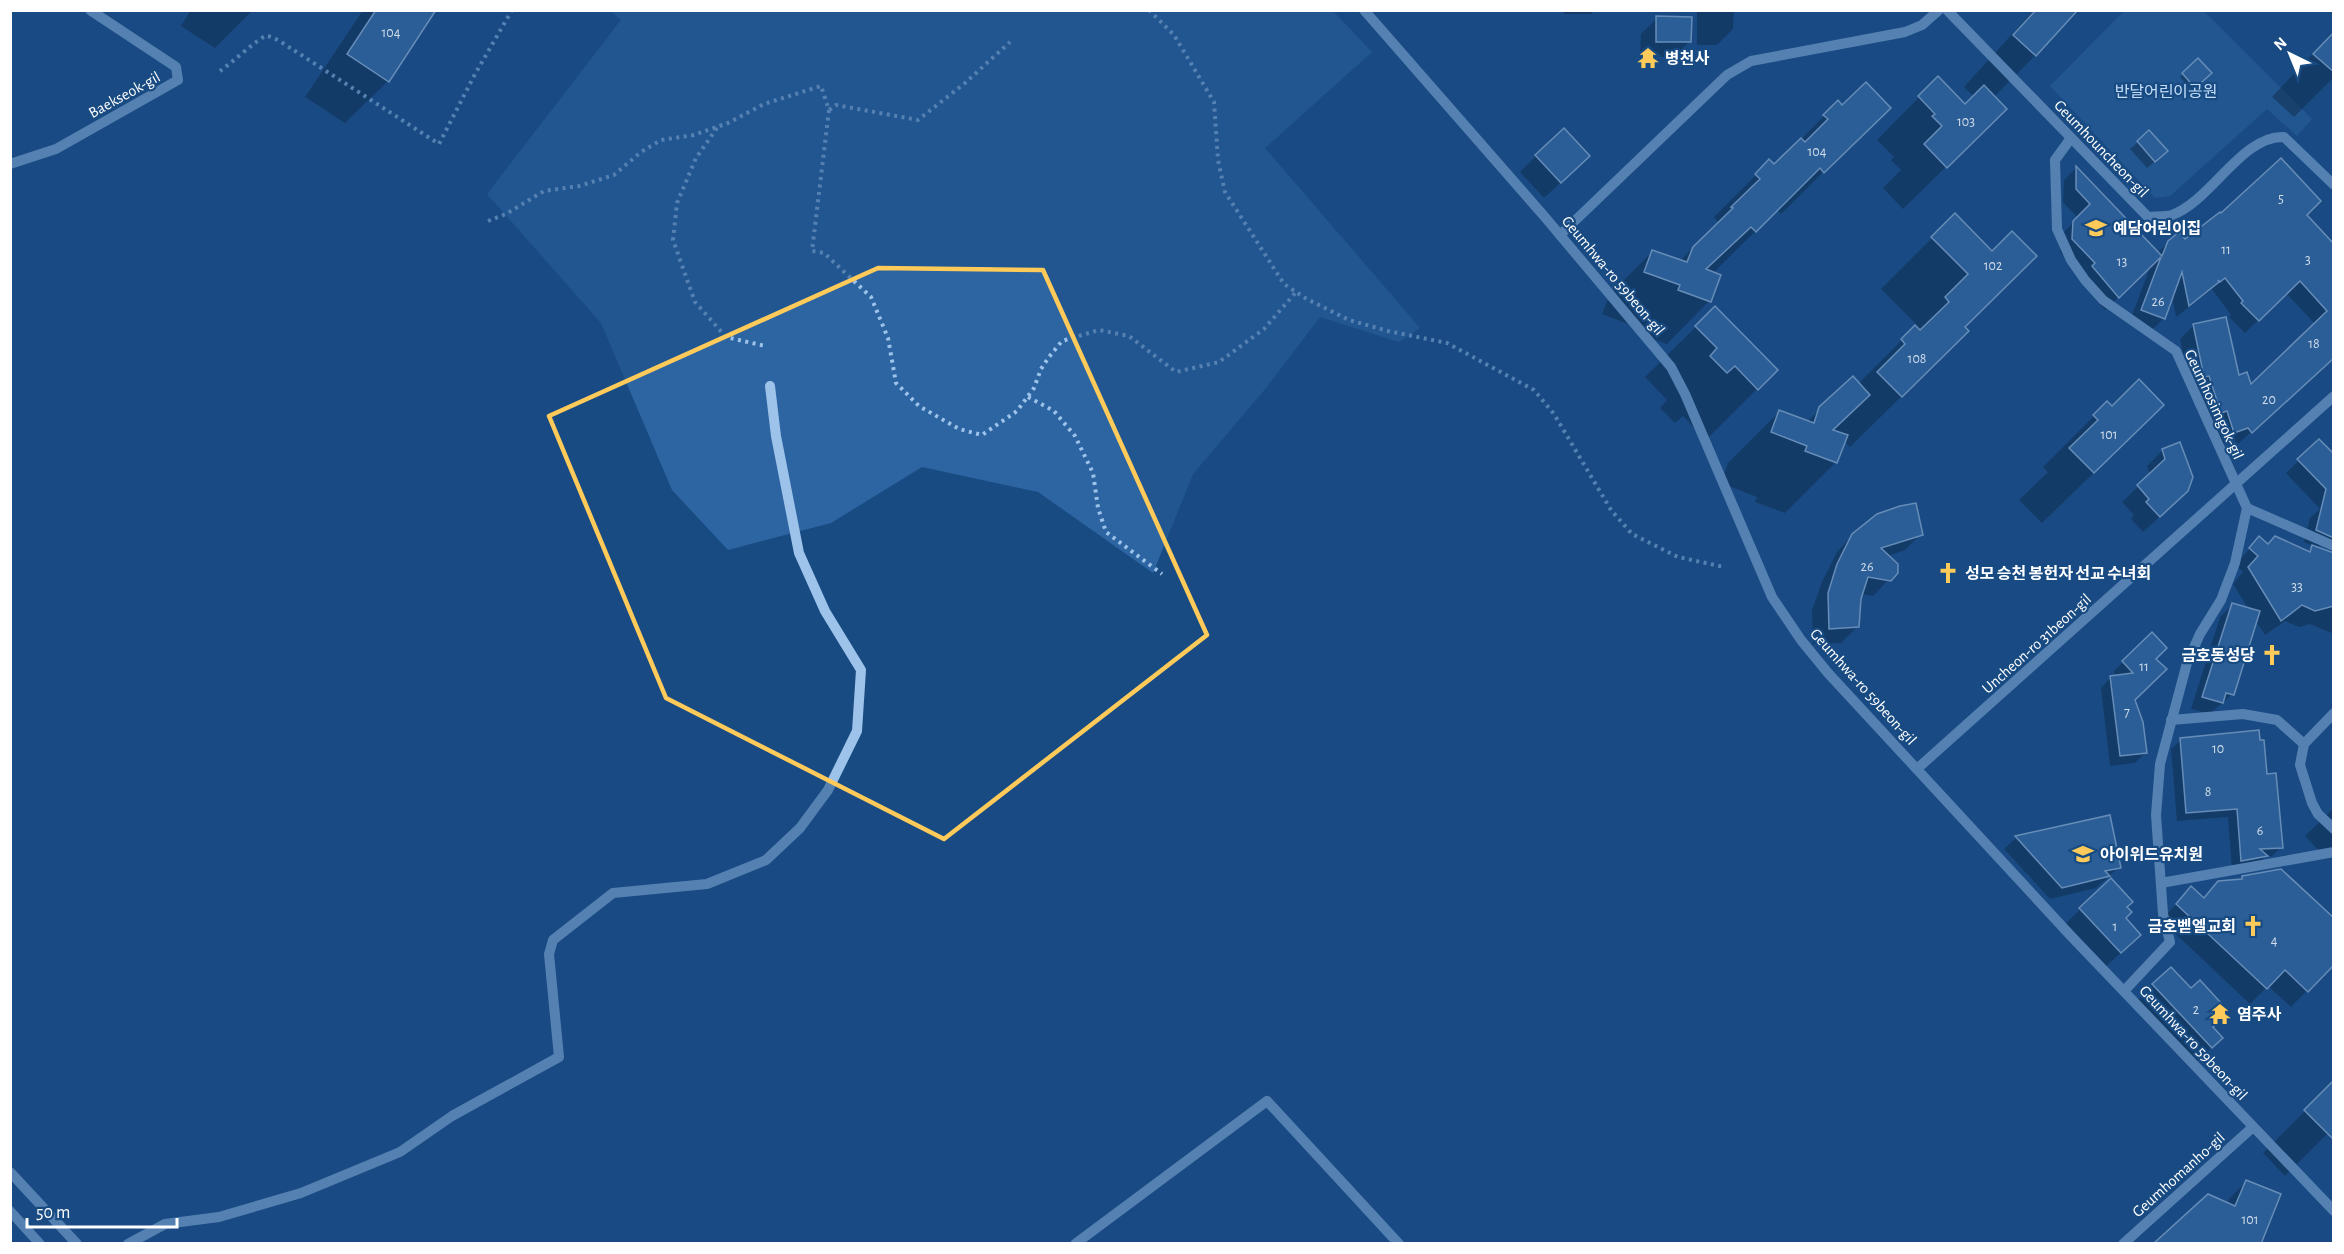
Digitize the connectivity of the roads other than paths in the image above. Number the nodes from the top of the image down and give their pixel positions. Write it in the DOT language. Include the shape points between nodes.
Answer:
graph roads {
  1 [pos="90,10"];
  2 [pos="1365,10"];
  3 [pos="1939,10"];
  4 [pos="1947,10"];
  5 [pos="2071,138"];
  6 [pos="10,164"];
  7 [pos="2334,184"];
  8 [pos="1560,235"];
  9 [pos="770,386"];
  10 [pos="2334,396"];
  11 [pos="2236,486"];
  12 [pos="2247,508"];
  13 [pos="2334,546"];
  14 [pos="2334,713"];
  15 [pos="2171,720"];
  16 [pos="2304,744"];
  17 [pos="1918,768"];
  18 [pos="2334,829"];
  19 [pos="2334,852"];
  20 [pos="2161,883"];
  21 [pos="2124,991"];
  22 [pos="2253,1127"];
  23 [pos="10,1172"];
  24 [pos="10,1211"];
  25 [pos="2334,1212"];
  26 [pos="40,1244"];
  27 [pos="76,1244"];
  28 [pos="128,1244"];
  29 [pos="1075,1244"];
  30 [pos="1400,1244"];
  31 [pos="2123,1244"];
  1 -- 6 [label="street, Baekseok-gil" via="176,66 178,80 56,149"];
  2 -- 8 [label="street, Geumhwa-ro 59beon-gil"];
  3 -- 8 [label="street" via="1922,25 1905,32 1751,60 1727,75"];
  4 -- 5 [label="street, Geumhouncheon-gil"];
  5 -- 7 [label="street, Geumhouncheon-gil" via="2148,217 2171,215 2196,199 2257,143 2272,136 2284,137"];
  5 -- 11 [label="street, Geumhosimgok-gil" via="2055,160 2057,229 2071,260 2103,300 2176,351"];
  8 -- 17 [label="street, Geumhwa-ro 59beon-gil" via="1671,367 1772,597 1828,673"];
  9 -- 28 [label="street" via="799,553 825,611 861,670 857,731 828,790 800,828 766,860 707,884 613,893 553,940 549,954 560,1058 452,1116 400,1152 301,1192 219,1217 165,1224"];
  10 -- 11 [label="street, Uncheon-ro 31beon-gil"];
  11 -- 12 [label="street, Geumhosimgok-gil"];
  11 -- 17 [label="street, Uncheon-ro 31beon-gil"];
  12 -- 13 [label="street"];
  12 -- 15 [label="street" via="2235,563 2221,600 2187,663"];
  14 -- 16 [label="street"];
  15 -- 16 [label="street" via="2243,714 2277,720"];
  15 -- 20 [label="street" via="2160,764 2156,815"];
  16 -- 18 [label="street" via="2300,765 2312,803"];
  17 -- 21 [label="street, Geumhwa-ro 59beon-gil"];
  19 -- 20 [label="street"];
  20 -- 21 [label="street" via="2169,942"];
  21 -- 22 [label="street, Geumhwa-ro 59beon-gil"];
  22 -- 25 [label="street, Geumhwa-ro 59beon-gil"];
  22 -- 31 [label="street, Geumhomanho-gil"];
  23 -- 27 [label="street"];
  24 -- 26 [label="street"];
  29 -- 30 [label="street" via="1267,1101"];
}
